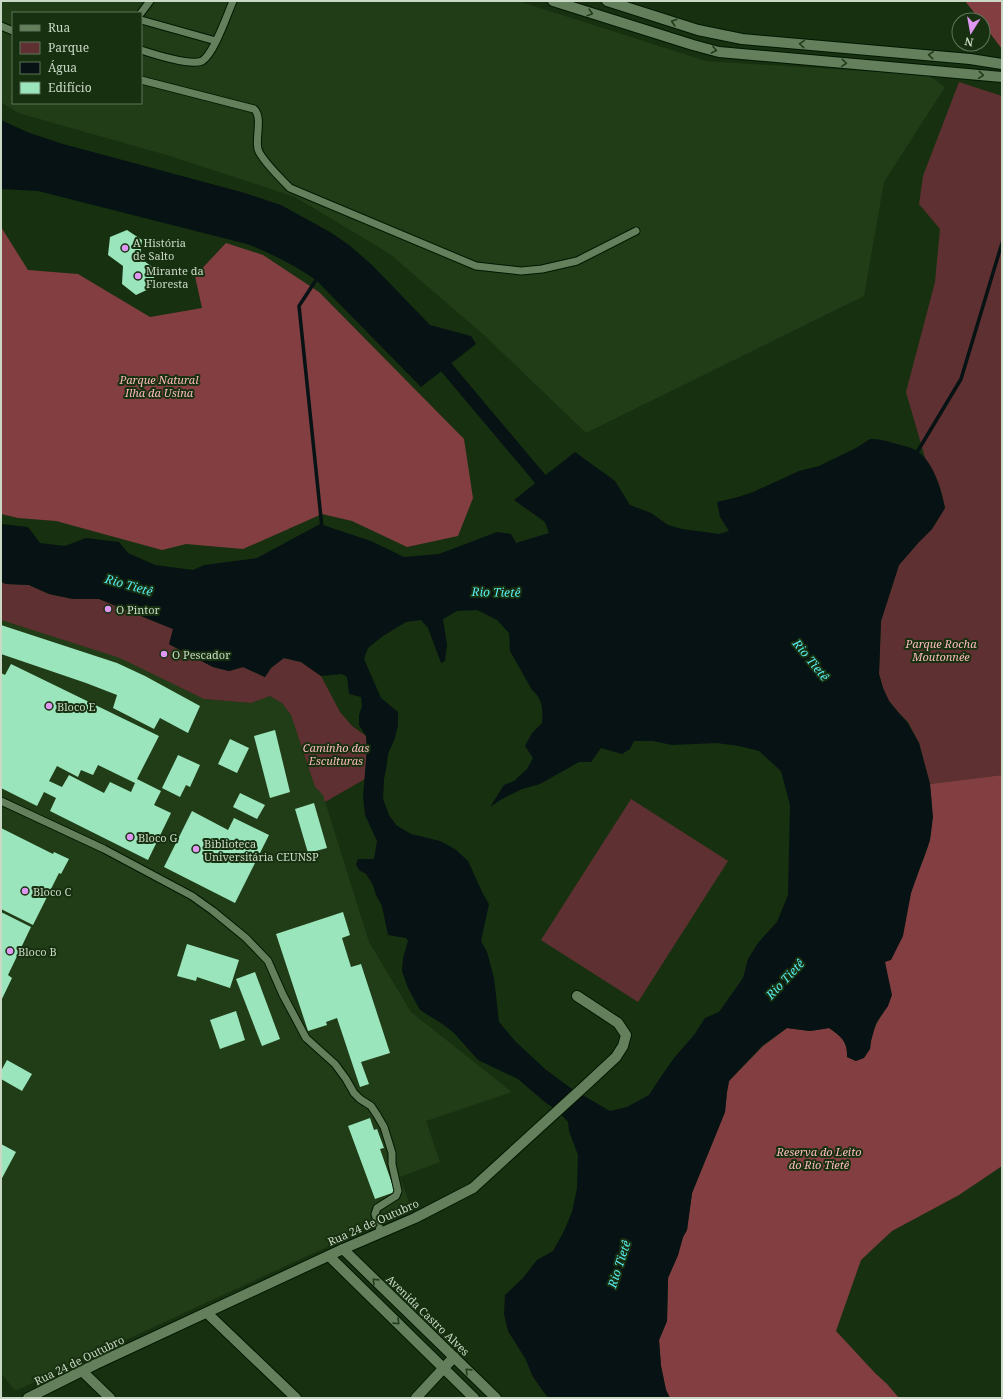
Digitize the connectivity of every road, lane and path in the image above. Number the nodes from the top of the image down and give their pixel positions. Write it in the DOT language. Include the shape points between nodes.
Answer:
graph roads {
  1 [pos="150,1"];
  2 [pos="233,1"];
  3 [pos="553,1"];
  4 [pos="607,1"];
  5 [pos="142,12"];
  6 [pos="142,20"];
  7 [pos="1,26"];
  8 [pos="12,31"];
  9 [pos="216,41"];
  10 [pos="142,50"];
  11 [pos="1002,64"];
  12 [pos="1002,77"];
  13 [pos="142,80"];
  14 [pos="636,231"];
  15 [pos="1,801"];
  16 [pos="577,996"];
  17 [pos="380,1233"];
  18 [pos="343,1249"];
  19 [pos="329,1256"];
  20 [pos="207,1313"];
  21 [pos="454,1357"];
  22 [pos="444,1368"];
  23 [pos="82,1371"];
  24 [pos="28,1398"];
  25 [pos="110,1398"];
  26 [pos="296,1398"];
  27 [pos="416,1398"];
  28 [pos="474,1398"];
  29 [pos="496,1398"];
  1 -- 5 [label="lane"];
  2 -- 9 [label="lane"];
  3 -- 12 [label="street, one-way" via="719,52"];
  11 -- 4 [label="street, one-way" via="742,38 698,30"];
  6 -- 9 [label="lane"];
  7 -- 8 [label="lane"];
  9 -- 10 [label="lane" via="210,53 201,61 188,62"];
  13 -- 14 [label="lane" via="254,109 258,115 258,150 273,171 290,188 476,266 521,271 542,269 577,261"];
  15 -- 17 [label="lane" via="104,849 192,896 246,938 268,961 306,1038 335,1064 354,1093 371,1106 384,1127 392,1153 398,1191 396,1196 377,1208 375,1214"];
  16 -- 17 [label="street, Rua 24 de Outubro" via="618,1023 626,1035 616,1057 473,1188"];
  17 -- 18 [label="street, Rua 24 de Outubro"];
  18 -- 19 [label="street, Rua 24 de Outubro"];
  21 -- 18 [label="street, Avenida Castro Alves, one-way"];
  19 -- 20 [label="street, Rua 24 de Outubro"];
  19 -- 22 [label="street, one-way"];
  20 -- 23 [label="street, Rua 24 de Outubro"];
  20 -- 26 [label="street"];
  21 -- 22 [label="street"];
  29 -- 21 [label="street, Avenida Castro Alves, one-way"];
  22 -- 27 [label="street"];
  22 -- 28 [label="street"];
  23 -- 24 [label="street, Rua 24 de Outubro"];
  23 -- 25 [label="street"];
}
